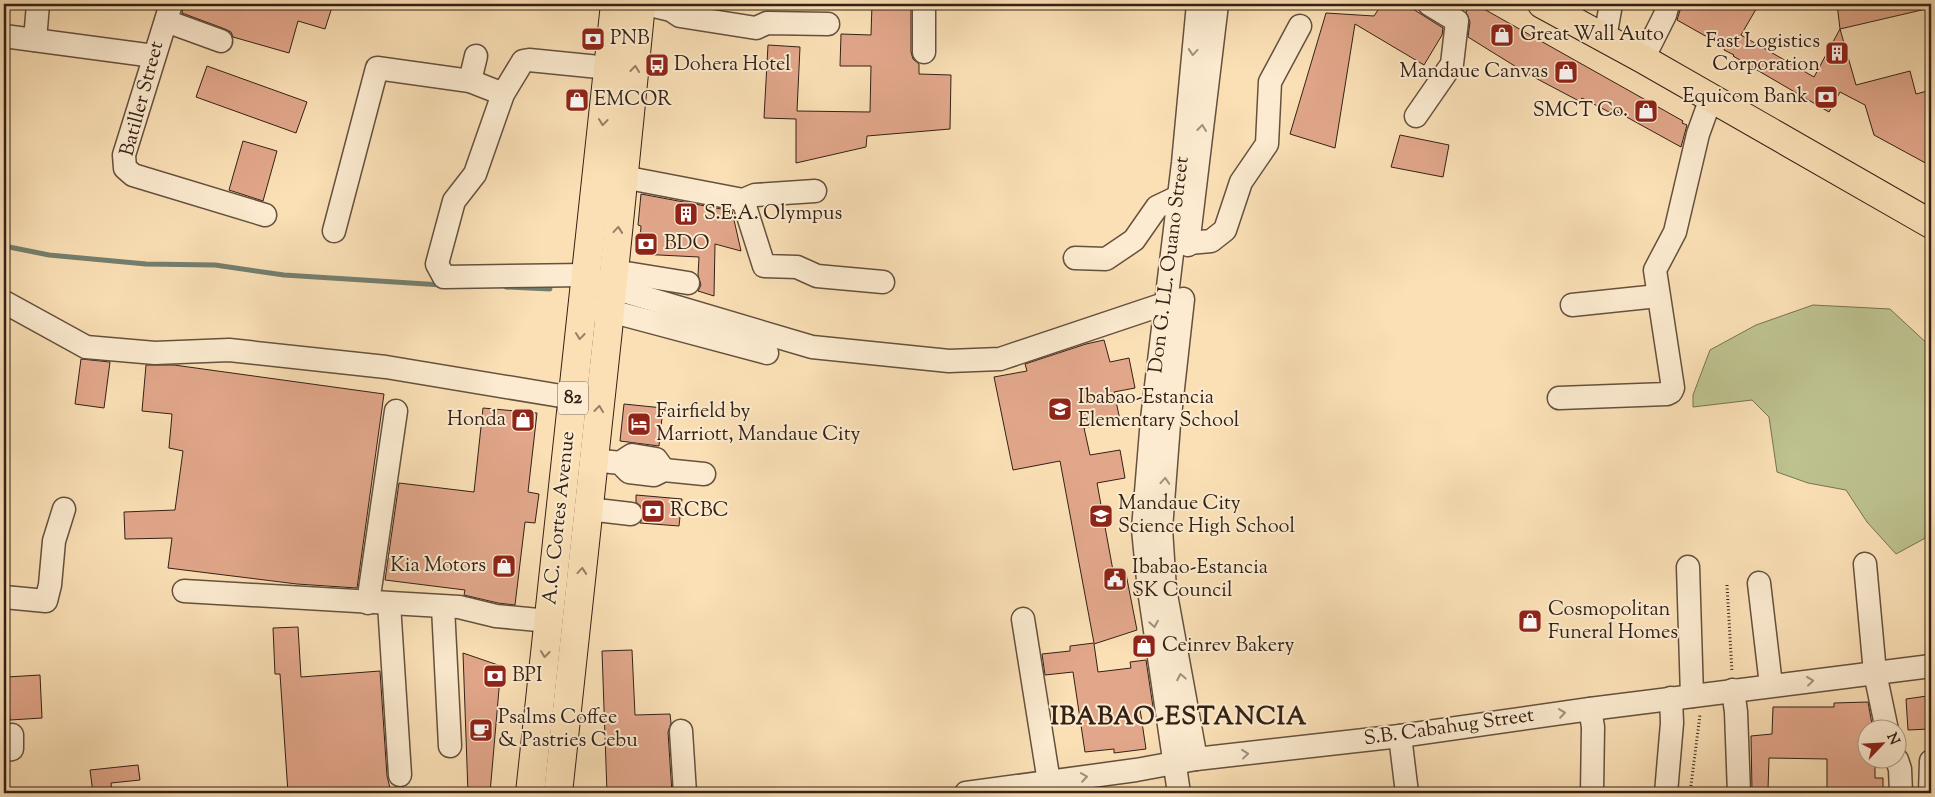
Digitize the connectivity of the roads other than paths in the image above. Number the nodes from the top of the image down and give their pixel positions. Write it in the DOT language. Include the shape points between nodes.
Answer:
graph roads {
  1 [pos="38,4"];
  2 [pos="924,4"];
  3 [pos="1198,4"];
  4 [pos="1217,4"];
  5 [pos="1429,4"];
  6 [pos="1611,4"];
  7 [pos="1668,4"];
  8 [pos="629,5"];
  9 [pos="677,6"];
  10 [pos="1555,7"];
  11 [pos="168,12"];
  12 [pos="1461,12"];
  13 [pos="828,24"];
  14 [pos="1300,26"];
  15 [pos="4,36"];
  16 [pos="1605,38"];
  17 [pos="35,40"];
  18 [pos="221,41"];
  19 [pos="924,52"];
  20 [pos="154,56"];
  21 [pos="476,56"];
  22 [pos="1643,59"];
  23 [pos="609,68"];
  24 [pos="470,81"];
  25 [pos="504,94"];
  26 [pos="1711,98"];
  27 [pos="1416,116"];
  28 [pos="1190,163"];
  29 [pos="623,177"];
  30 [pos="815,191"];
  31 [pos="1178,197"];
  32 [pos="743,200"];
  33 [pos="265,215"];
  34 [pos="1931,224"];
  35 [pos="334,231"];
  36 [pos="1189,243"];
  37 [pos="1075,258"];
  38 [pos="883,282"];
  39 [pos="688,283"];
  40 [pos="585,289"];
  41 [pos="612,290"];
  42 [pos="1658,296"];
  43 [pos="4,302"];
  44 [pos="1167,303"];
  45 [pos="1572,305"];
  46 [pos="767,354"];
  47 [pos="1166,380"];
  48 [pos="573,398"];
  49 [pos="1559,398"];
  50 [pos="396,412"];
  51 [pos="607,462"];
  52 [pos="704,474"];
  53 [pos="64,509"];
  54 [pos="588,509"];
  55 [pos="630,514"];
  56 [pos="1865,564"];
  57 [pos="1688,568"];
  58 [pos="1759,583"];
  59 [pos="184,591"];
  60 [pos="4,597"];
  61 [pos="378,603"];
  62 [pos="579,603"];
  63 [pos="444,607"];
  64 [pos="550,610"];
  65 [pos="1023,619"];
  66 [pos="1931,666"];
  67 [pos="1875,673"];
  68 [pos="1771,685"];
  69 [pos="1733,690"];
  70 [pos="1688,702"];
  71 [pos="1590,709"];
  72 [pos="1885,720"];
  73 [pos="681,731"];
  74 [pos="1400,736"];
  75 [pos="450,746"];
  76 [pos="1185,761"];
  77 [pos="1931,761"];
  78 [pos="1900,770"];
  79 [pos="400,775"];
  80 [pos="1049,782"];
  81 [pos="530,793"];
  82 [pos="558,793"];
  83 [pos="685,793"];
  84 [pos="966,793"];
  85 [pos="1179,793"];
  86 [pos="1407,793"];
  87 [pos="1592,793"];
  88 [pos="1666,793"];
  89 [pos="1739,793"];
  90 [pos="1901,793"];
  91 [pos="1930,793"];
  1 -- 17 [label="street"];
  2 -- 19 [label="street"];
  3 -- 28 [label="street, Don G. LL. Ouano Street, one-way"];
  28 -- 4 [label="street, Don G. LL. Ouano Street, one-way"];
  5 -- 12 [label="street"];
  6 -- 16 [label="street"];
  7 -- 22 [label="street"];
  8 -- 9 [label="street"];
  8 -- 23 [label="main road, A.C. Cortes Avenue / 82"];
  29 -- 8 [label="main road, A.C. Cortes Avenue / 82, one-way"];
  9 -- 13 [label="street" via="704,13 758,13 766,23"];
  10 -- 16 [label="main road"];
  11 -- 18 [label="street"];
  11 -- 20 [label="street, Batiller Street"];
  12 -- 27 [label="street" via="1452,64"];
  14 -- 36 [label="street" via="1270,82 1266,144 1241,182 1225,230 1211,241"];
  15 -- 17 [label="street"];
  16 -- 22 [label="main road"];
  17 -- 20 [label="street"];
  20 -- 33 [label="street, Batiller Street" via="124,155 125,168 133,175"];
  21 -- 24 [label="street"];
  22 -- 26 [label="main road"];
  23 -- 25 [label="street" via="523,61"];
  23 -- 40 [label="main road, A.C. Cortes Avenue / 82, one-way"];
  24 -- 25 [label="street"];
  24 -- 35 [label="street" via="377,68"];
  25 -- 40 [label="street" via="475,174 454,201 437,264 440,272 444,277"];
  26 -- 34 [label="main road"];
  26 -- 42 [label="street" via="1698,134 1675,232 1655,270"];
  28 -- 31 [label="street, Don G. LL. Ouano Street"];
  28 -- 36 [label="street, Don G. LL. Ouano Street"];
  29 -- 32 [label="street"];
  41 -- 29 [label="main road, A.C. Cortes Avenue / 82, one-way"];
  30 -- 32 [label="street" via="755,195"];
  31 -- 37 [label="street" via="1157,207 1134,240 1106,259"];
  31 -- 44 [label="street, Don G. LL. Ouano Street"];
  32 -- 38 [label="street" via="764,266 798,267 817,276"];
  36 -- 47 [label="street, Don G. LL. Ouano Street"];
  39 -- 41 [label="street"];
  40 -- 41 [label="street"];
  40 -- 48 [label="main road, A.C. Cortes Avenue / 82, one-way"];
  41 -- 44 [label="street" via="812,347 949,361 1000,359"];
  41 -- 46 [label="street"];
  51 -- 41 [label="main road, A.C. Cortes Avenue / 82, one-way"];
  42 -- 45 [label="street"];
  42 -- 49 [label="street" via="1674,388 1671,392"];
  43 -- 48 [label="street" via="86,347 155,353 238,351 386,367"];
  44 -- 47 [label="street, Don G. LL. Ouano Street"];
  47 -- 76 [label="street, Don G. LL. Ouano Street" via="1157,590"];
  48 -- 64 [label="main road, A.C. Cortes Avenue / 82"];
  50 -- 61 [label="street"];
  51 -- 52 [label="street" via="629,472 654,475 664,470"];
  51 -- 54 [label="main road, A.C. Cortes Avenue / 82"];
  53 -- 60 [label="street" via="54,541 46,601"];
  54 -- 55 [label="street"];
  62 -- 54 [label="main road, A.C. Cortes Avenue / 82, one-way"];
  56 -- 67 [label="street"];
  57 -- 70 [label="street"];
  58 -- 68 [label="street"];
  59 -- 61 [label="street"];
  61 -- 63 [label="street"];
  61 -- 79 [label="street"];
  62 -- 64 [label="main road"];
  62 -- 82 [label="main road, A.C. Cortes Avenue / 82"];
  63 -- 64 [label="street" via="459,607 496,616"];
  63 -- 75 [label="street"];
  64 -- 81 [label="main road, A.C. Cortes Avenue / 82, one-way"];
  65 -- 80 [label="street"];
  66 -- 67 [label="street, S.B. Cabahug Street"];
  68 -- 67 [label="street, S.B. Cabahug Street, one-way"];
  67 -- 72 [label="street"];
  68 -- 69 [label="street, S.B. Cabahug Street"];
  69 -- 70 [label="street, S.B. Cabahug Street"];
  69 -- 89 [label="street"];
  70 -- 71 [label="street, S.B. Cabahug Street"];
  70 -- 88 [label="street" via="1672,723"];
  74 -- 71 [label="street, S.B. Cabahug Street, one-way"];
  71 -- 87 [label="street" via="1593,727"];
  73 -- 83 [label="street"];
  76 -- 74 [label="street, S.B. Cabahug Street, one-way"];
  74 -- 86 [label="street"];
  80 -- 76 [label="street, S.B. Cabahug Street, one-way"];
  76 -- 85 [label="street, Don G. LL. Ouano Street"];
  77 -- 91 [label="street"];
  78 -- 90 [label="street"];
  80 -- 84 [label="street, S.B. Cabahug Street"];
}
